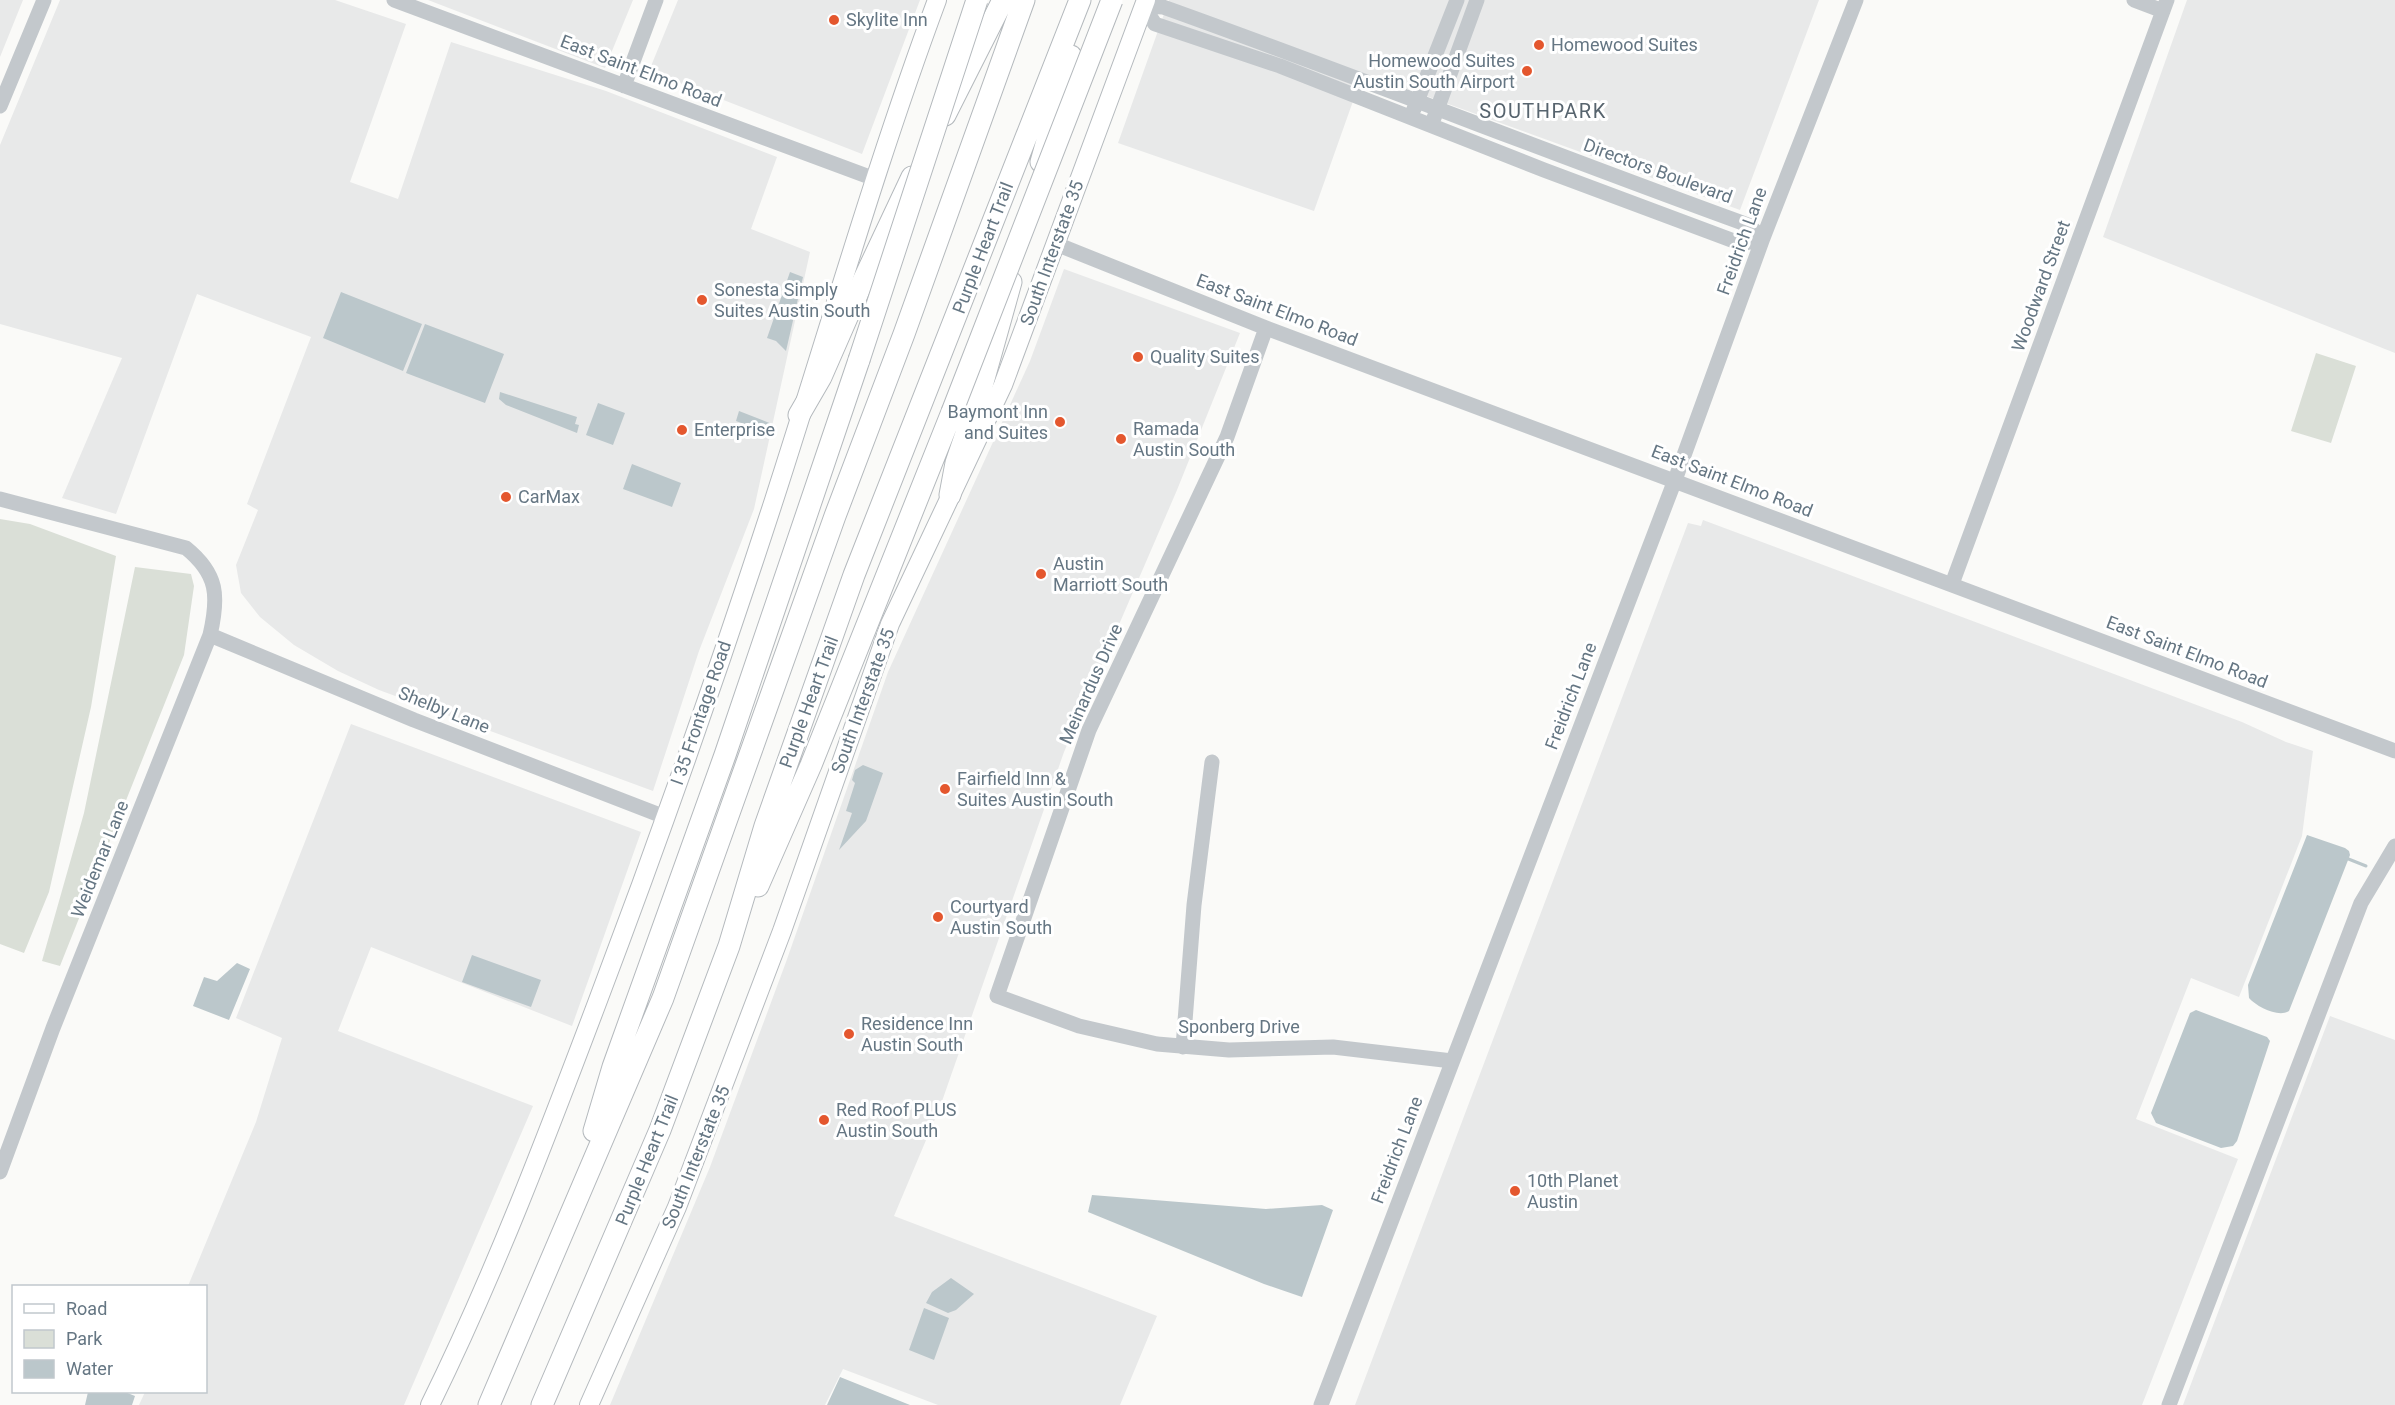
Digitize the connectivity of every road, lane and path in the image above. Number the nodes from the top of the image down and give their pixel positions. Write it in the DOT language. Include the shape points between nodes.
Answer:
graph roads {
  1 [pos="44,0"];
  2 [pos="394,0"];
  3 [pos="656,0"];
  4 [pos="938,0"];
  5 [pos="977,0"];
  6 [pos="1003,0"];
  7 [pos="1024,0"];
  8 [pos="1081,0"];
  9 [pos="1112,0"];
  10 [pos="1457,0"];
  11 [pos="1477,0"];
  12 [pos="1856,0"];
  13 [pos="2134,0"];
  14 [pos="1144,3"];
  15 [pos="2165,5"];
  16 [pos="1286,52"];
  17 [pos="1280,66"];
  18 [pos="624,86"];
  19 [pos="4,94"];
  20 [pos="1417,102"];
  21 [pos="0,106"];
  22 [pos="1437,109"];
  23 [pos="1411,118"];
  24 [pos="1431,126"];
  25 [pos="875,179"];
  26 [pos="1763,238"];
  27 [pos="1056,244"];
  28 [pos="1266,328"];
  29 [pos="799,415"];
  30 [pos="1675,480"];
  31 [pos="950,495"];
  32 [pos="0,499"];
  33 [pos="1952,585"];
  34 [pos="210,635"];
  35 [pos="2395,751"];
  36 [pos="1212,762"];
  37 [pos="665,818"];
  38 [pos="2395,846"];
  39 [pos="729,946"];
  40 [pos="996,996"];
  41 [pos="1183,1047"];
  42 [pos="1452,1061"];
  43 [pos="0,1172"];
  44 [pos="565,1229"];
  45 [pos="430,1405"];
  46 [pos="489,1405"];
  47 [pos="542,1405"];
  48 [pos="589,1405"];
  49 [pos="1321,1405"];
  50 [pos="2169,1405"];
  1 -- 19 [label="street"];
  2 -- 18 [label="street, East Saint Elmo Road"];
  3 -- 18 [label="street"];
  4 -- 25 [label="main road"];
  5 -- 44 [label="highway, bridge" via="725,755 613,1067"];
  6 -- 29 [label="highway" via="914,173 821,377"];
  7 -- 44 [label="highway, Purple Heart Trail" via="663,998"];
  8 -- 31 [label="highway" via="1074,44 1013,279"];
  8 -- 39 [label="highway, Purple Heart Trail" via="854,575 765,826"];
  9 -- 39 [label="highway, bridge" via="812,765"];
  10 -- 20 [label="street"];
  11 -- 22 [label="street"];
  12 -- 26 [label="street, Freidrich Lane"];
  13 -- 15 [label="street"];
  14 -- 16 [label="street, Directors Boulevard"];
  14 -- 17 [label="street" via="1155,24"];
  14 -- 27 [label="main road, South Interstate 35"];
  15 -- 33 [label="street, Woodward Street"];
  16 -- 17 [label="street"];
  16 -- 20 [label="street, Directors Boulevard"];
  17 -- 23 [label="street"];
  18 -- 25 [label="street, East Saint Elmo Road"];
  19 -- 21 [label="street"];
  20 -- 22 [label="street, Directors Boulevard"];
  20 -- 23 [label="street"];
  22 -- 24 [label="street"];
  22 -- 26 [label="street, Directors Boulevard" via="1748,225"];
  23 -- 24 [label="street"];
  24 -- 26 [label="street" via="1742,243"];
  25 -- 29 [label="main road"];
  26 -- 30 [label="street, Freidrich Lane"];
  27 -- 28 [label="street, East Saint Elmo Road"];
  27 -- 31 [label="main road, South Interstate 35" via="1003,385"];
  28 -- 30 [label="street, East Saint Elmo Road"];
  28 -- 40 [label="street, Meinardus Drive" via="1227,437 1089,730"];
  29 -- 37 [label="main road, I 35 Frontage Road" via="764,530"];
  30 -- 33 [label="street, East Saint Elmo Road"];
  30 -- 42 [label="street, Freidrich Lane"];
  31 -- 48 [label="main road, South Interstate 35" via="890,624 782,931 677,1207"];
  32 -- 34 [label="street, Weidemar Lane" via="186,548 202,561 213,582 216,611"];
  33 -- 35 [label="street, East Saint Elmo Road"];
  34 -- 37 [label="street, Shelby Lane"];
  34 -- 43 [label="street, Weidemar Lane" via="53,1028"];
  36 -- 41 [label="street" via="1194,905"];
  37 -- 45 [label="main road, I 35 Frontage Road" via="552,1125"];
  38 -- 50 [label="street" via="2361,903"];
  39 -- 47 [label="highway, Purple Heart Trail" via="660,1130"];
  40 -- 41 [label="street, Sponberg Drive" via="1096,1031"];
  41 -- 42 [label="street, Sponberg Drive" via="1333,1047"];
  42 -- 49 [label="street, Freidrich Lane"];
  44 -- 46 [label="highway, Purple Heart Trail"];
}
